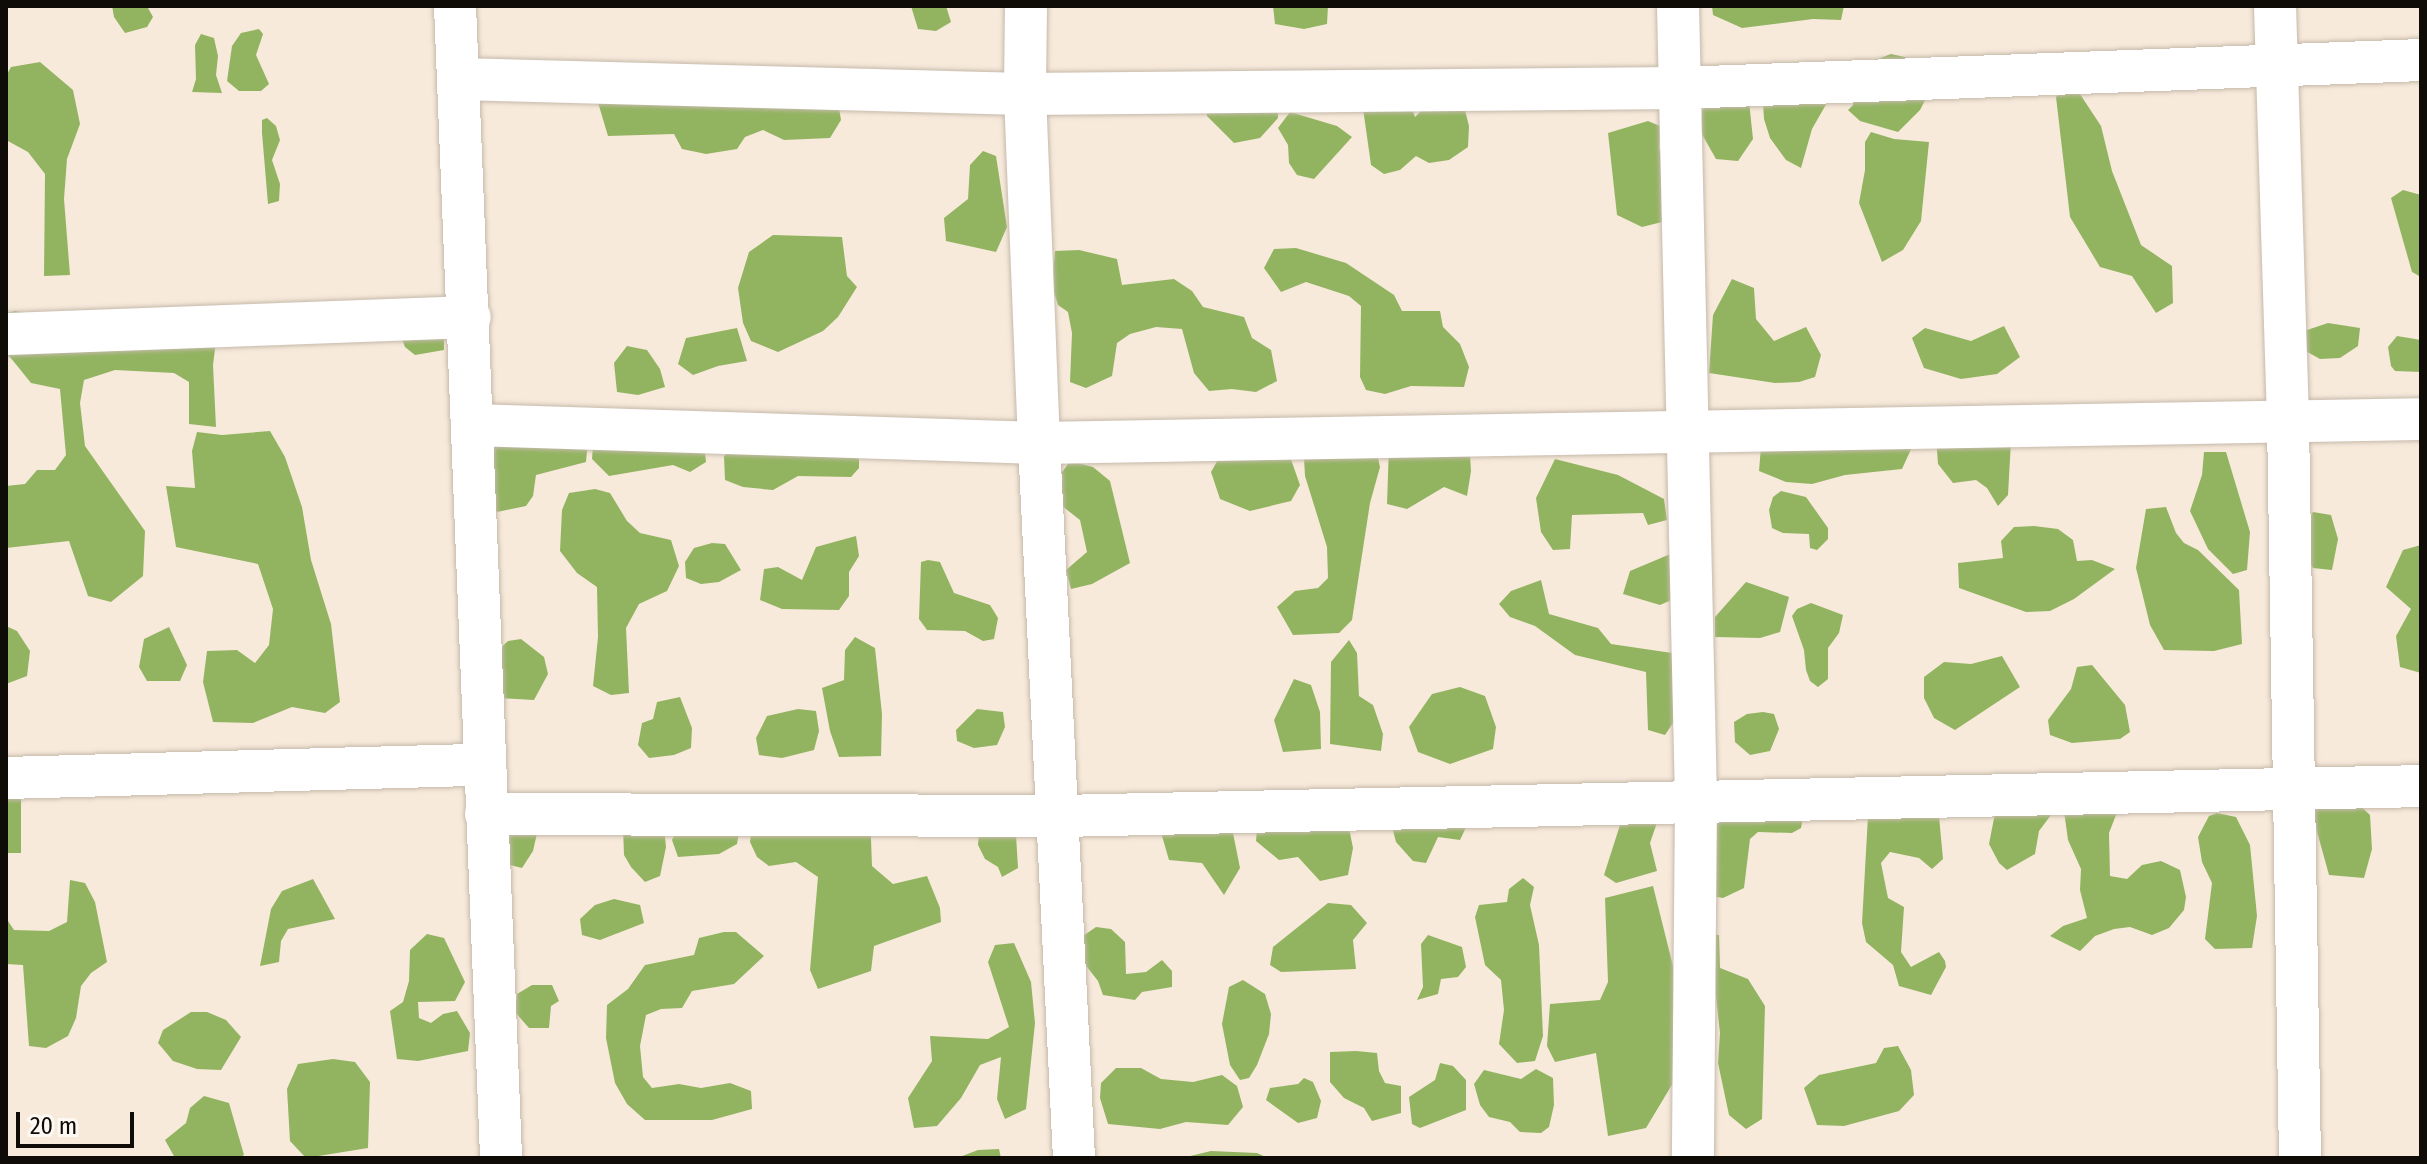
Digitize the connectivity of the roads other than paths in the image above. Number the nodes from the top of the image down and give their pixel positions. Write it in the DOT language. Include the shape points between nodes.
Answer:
graph roads {
  1 [pos="455,6"];
  2 [pos="1026,6"];
  3 [pos="1678,6"];
  4 [pos="2275,6"];
  5 [pos="2421,60"];
  6 [pos="2277,66"];
  7 [pos="459,79"];
  8 [pos="1680,88"];
  9 [pos="1025,94"];
  10 [pos="470,317"];
  11 [pos="6,334"];
  12 [pos="2421,419"];
  13 [pos="2288,421"];
  14 [pos="473,425"];
  15 [pos="1688,434"];
  16 [pos="1039,443"];
  17 [pos="483,765"];
  18 [pos="6,778"];
  19 [pos="2421,786"];
  20 [pos="2293,790"];
  21 [pos="1696,801"];
  22 [pos="486,814"];
  23 [pos="1060,816"];
  24 [pos="501,1158"];
  25 [pos="1074,1158"];
  26 [pos="1693,1158"];
  27 [pos="2300,1158"];
  1 -- 7 [label="street"];
  2 -- 9 [label="street"];
  3 -- 8 [label="street"];
  4 -- 6 [label="street"];
  5 -- 6 [label="street"];
  6 -- 8 [label="street"];
  6 -- 13 [label="street"];
  7 -- 9 [label="street"];
  7 -- 10 [label="street"];
  8 -- 9 [label="street"];
  8 -- 15 [label="street"];
  9 -- 16 [label="street"];
  10 -- 11 [label="street"];
  10 -- 14 [label="street"];
  12 -- 13 [label="street"];
  13 -- 15 [label="street"];
  13 -- 20 [label="street"];
  14 -- 16 [label="street"];
  14 -- 17 [label="street"];
  15 -- 16 [label="street"];
  15 -- 21 [label="street"];
  16 -- 23 [label="street"];
  17 -- 18 [label="street"];
  17 -- 22 [label="street"];
  19 -- 20 [label="street"];
  20 -- 21 [label="street"];
  20 -- 27 [label="street"];
  21 -- 23 [label="street"];
  21 -- 26 [label="street"];
  22 -- 23 [label="street"];
  22 -- 24 [label="street"];
  23 -- 25 [label="street"];
}
